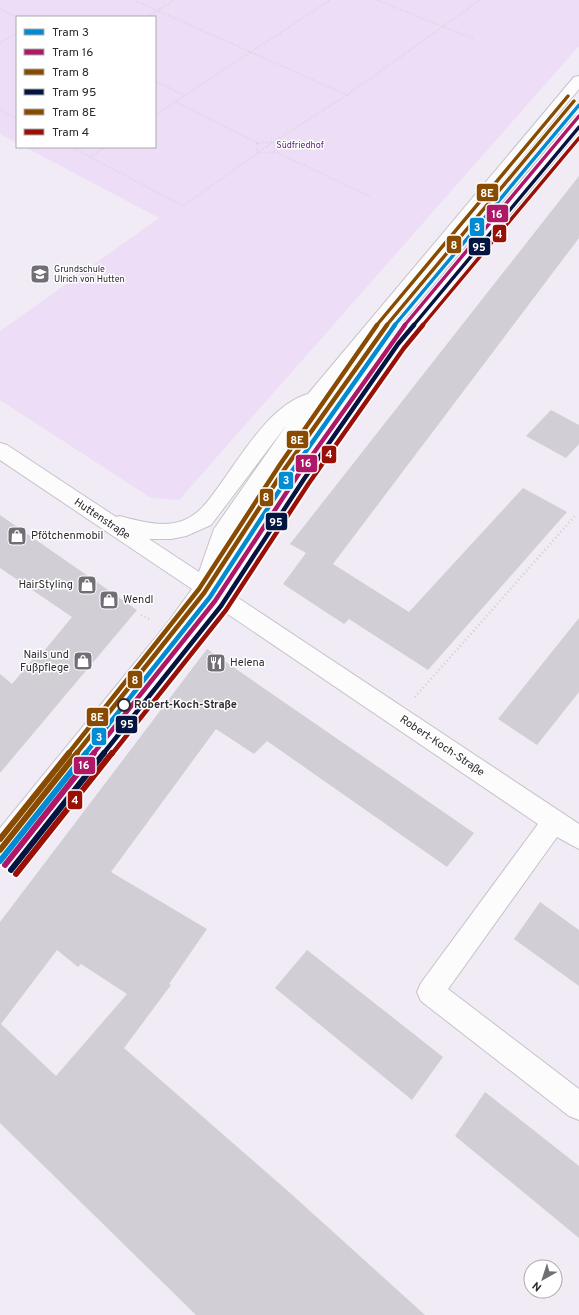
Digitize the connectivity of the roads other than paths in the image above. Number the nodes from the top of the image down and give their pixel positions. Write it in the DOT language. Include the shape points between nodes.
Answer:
graph roads {
  1 [pos="579,80"];
  2 [pos="579,120"];
  3 [pos="318,395"];
  4 [pos="0,450"];
  5 [pos="104,520"];
  6 [pos="205,587"];
  7 [pos="554,822"];
  8 [pos="579,838"];
  9 [pos="0,848"];
  10 [pos="579,1106"];
  1 -- 3 [label="street" via="374,324"];
  2 -- 6 [label="street" via="402,336 338,427 240,556"];
  3 -- 5 [label="street" via="279,420 204,519 186,528 171,531 147,531"];
  3 -- 6 [label="street" via="221,534"];
  4 -- 5 [label="street, Huttenstraße"];
  5 -- 6 [label="street, Huttenstraße"];
  6 -- 7 [label="street, Robert-Koch-Straße"];
  6 -- 9 [label="street" via="174,631"];
  7 -- 8 [label="street, Robert-Koch-Straße"];
  7 -- 10 [label="street" via="430,992"];
}
